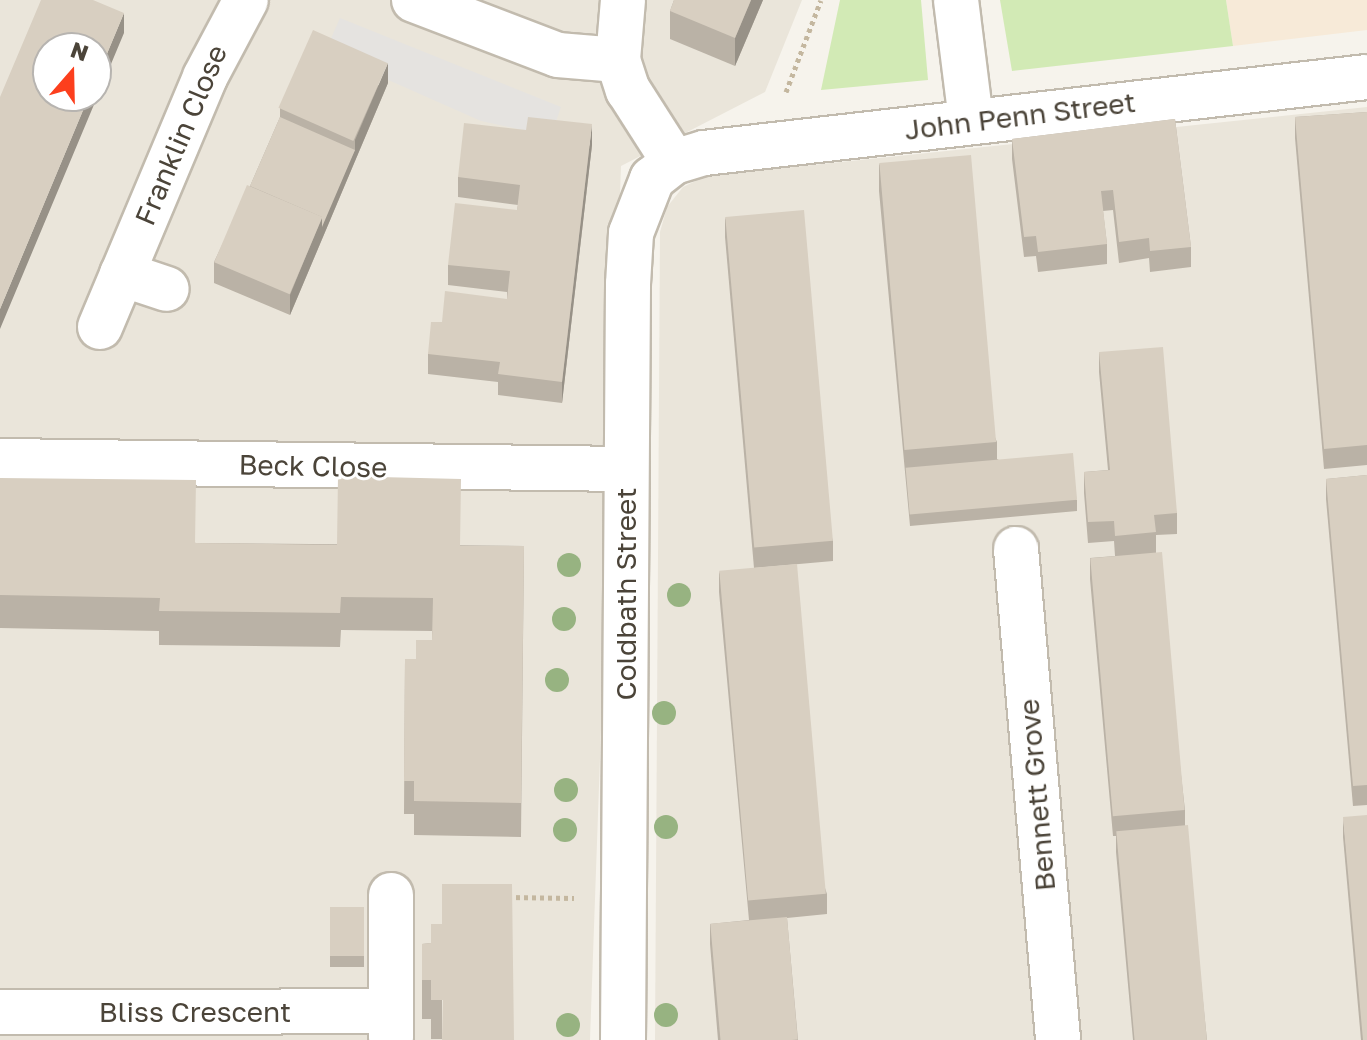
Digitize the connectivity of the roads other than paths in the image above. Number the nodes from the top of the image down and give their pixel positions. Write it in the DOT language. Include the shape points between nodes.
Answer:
graph roads {
  1 [pos="246,0"];
  2 [pos="414,0"];
  3 [pos="623,0"];
  4 [pos="956,0"];
  5 [pos="618,60"];
  6 [pos="1367,77"];
  7 [pos="971,120"];
  8 [pos="674,162"];
  9 [pos="122,274"];
  10 [pos="167,289"];
  11 [pos="100,327"];
  12 [pos="0,461"];
  13 [pos="626,469"];
  14 [pos="1016,549"];
  15 [pos="391,895"];
  16 [pos="0,1012"];
  17 [pos="391,1025"];
  18 [pos="623,1040"];
  19 [pos="1058,1040"];
  1 -- 9 [label="street, Franklin Close" via="224,35"];
  2 -- 5 [label="street" via="548,52"];
  3 -- 5 [label="street"];
  4 -- 7 [label="street"];
  5 -- 8 [label="street" via="628,90"];
  6 -- 7 [label="street, John Penn Street"];
  7 -- 8 [label="street, John Penn Street" via="704,153"];
  8 -- 13 [label="street, Coldbath Street" via="652,179 631,233"];
  9 -- 10 [label="street"];
  9 -- 11 [label="street, Franklin Close"];
  12 -- 13 [label="street, Beck Close"];
  13 -- 18 [label="street, Coldbath Street"];
  14 -- 19 [label="street, Bennett Grove"];
  15 -- 17 [label="street, Bliss Crescent"];
  16 -- 17 [label="street, Bliss Crescent"];
}
